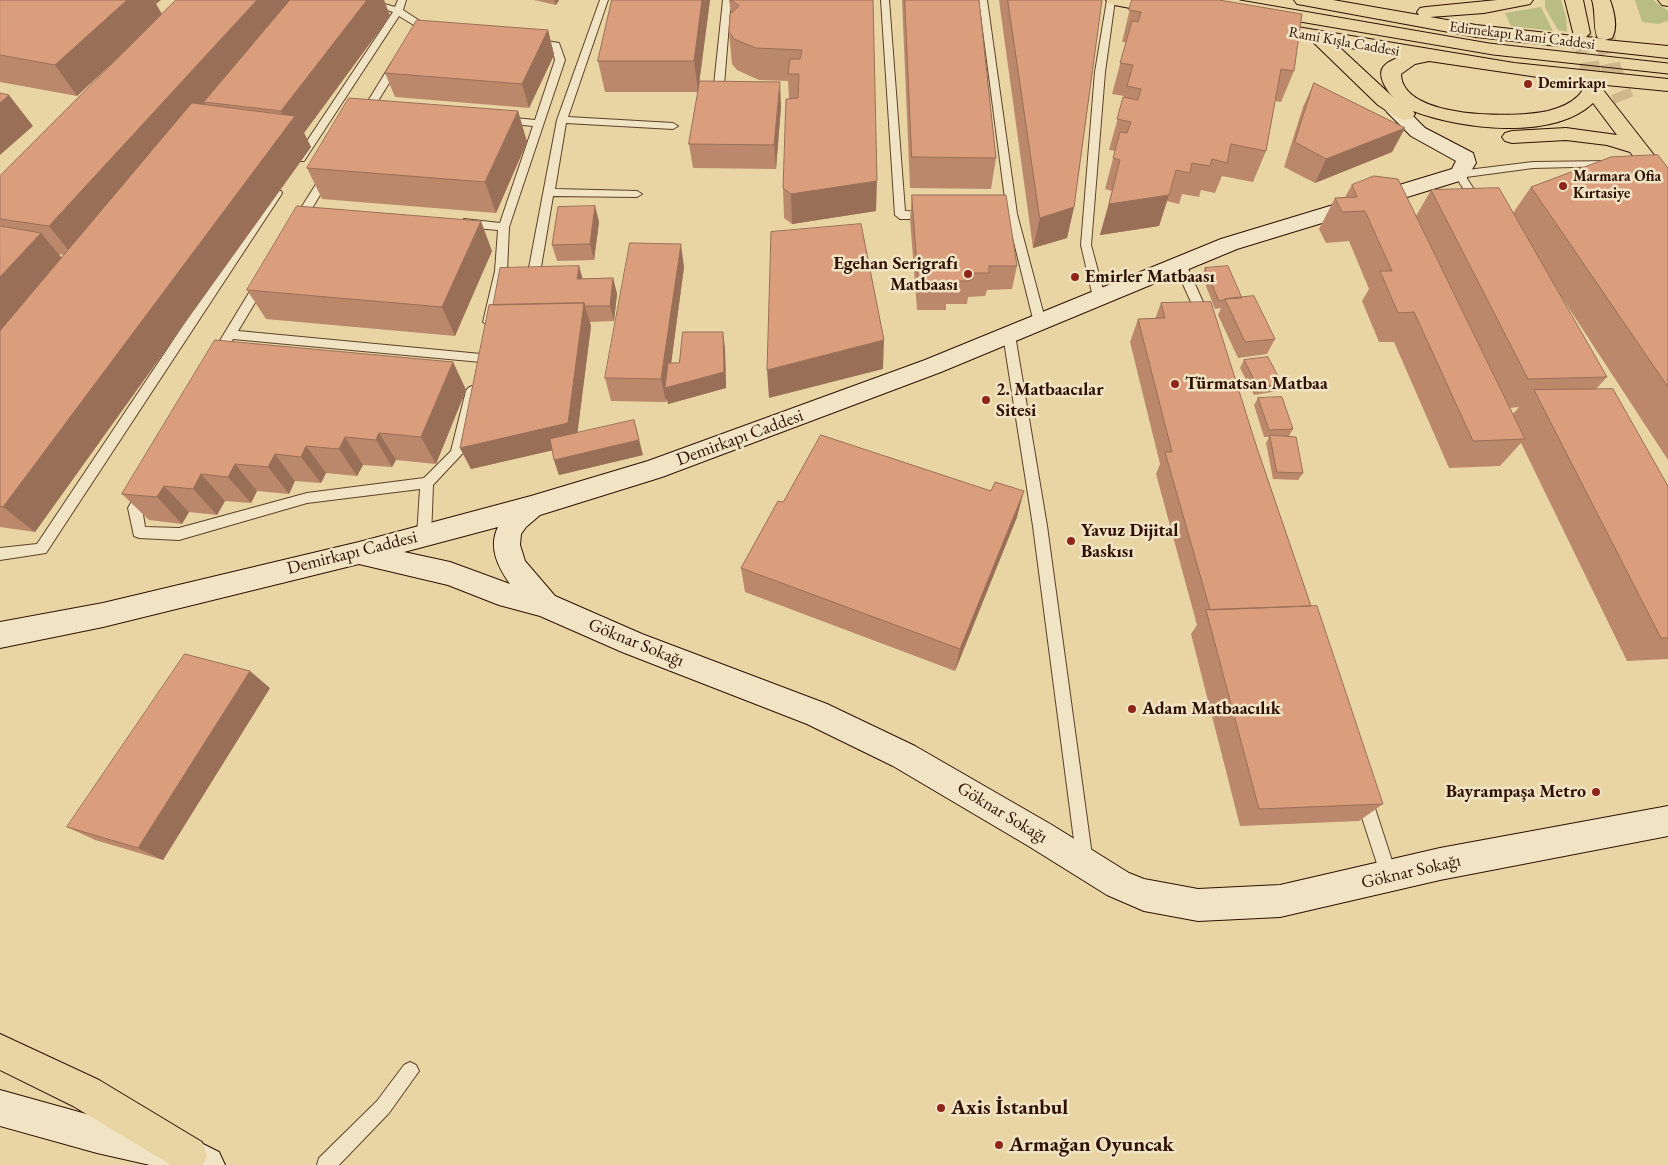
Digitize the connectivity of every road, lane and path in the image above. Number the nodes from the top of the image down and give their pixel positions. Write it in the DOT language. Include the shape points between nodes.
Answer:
graph roads {
  1 [pos="360,0"];
  2 [pos="604,0"];
  3 [pos="727,0"];
  4 [pos="885,0"];
  5 [pos="983,0"];
  6 [pos="1111,0"];
  7 [pos="1115,0"];
  8 [pos="1304,0"];
  9 [pos="1524,0"];
  10 [pos="1574,0"];
  11 [pos="1601,0"];
  12 [pos="400,5"];
  13 [pos="1180,12"];
  14 [pos="1378,13"];
  15 [pos="1246,24"];
  16 [pos="449,30"];
  17 [pos="1581,33"];
  18 [pos="1605,34"];
  19 [pos="1320,39"];
  20 [pos="526,41"];
  21 [pos="404,50"];
  22 [pos="1668,52"];
  23 [pos="1426,56"];
  24 [pos="1668,84"];
  25 [pos="719,85"];
  26 [pos="1624,100"];
  27 [pos="1394,108"];
  28 [pos="492,118"];
  29 [pos="562,120"];
  30 [pos="539,123"];
  31 [pos="358,125"];
  32 [pos="673,126"];
  33 [pos="1639,148"];
  34 [pos="1668,158"];
  35 [pos="332,166"];
  36 [pos="1621,167"];
  37 [pos="293,168"];
  38 [pos="1459,174"];
  39 [pos="282,185"];
  40 [pos="1668,187"];
  41 [pos="549,192"];
  42 [pos="637,194"];
  43 [pos="937,215"];
  44 [pos="1485,215"];
  45 [pos="454,222"];
  46 [pos="504,227"];
  47 [pos="291,234"];
  48 [pos="1180,264"];
  49 [pos="270,267"];
  50 [pos="534,273"];
  51 [pos="1099,298"];
  52 [pos="1040,323"];
  53 [pos="1210,329"];
  54 [pos="229,334"];
  55 [pos="1009,335"];
  56 [pos="481,358"];
  57 [pos="210,369"];
  58 [pos="149,482"];
  59 [pos="427,483"];
  60 [pos="531,507"];
  61 [pos="424,536"];
  62 [pos="0,554"];
  63 [pos="359,554"];
  64 [pos="545,605"];
  65 [pos="0,635"];
  66 [pos="1359,782"];
  67 [pos="1668,821"];
  68 [pos="1085,864"];
  69 [pos="1389,876"];
  70 [pos="0,1052"];
  71 [pos="410,1071"];
  72 [pos="0,1108"];
  73 [pos="197,1160"];
  74 [pos="326,1165"];
  1 -- 12 [label="lane"];
  2 -- 29 [label="lane"];
  3 -- 25 [label="lane"];
  4 -- 43 [label="lane" via="900,215"];
  5 -- 52 [label="lane" via="1007,214"];
  6 -- 51 [label="lane" via="1100,72 1086,245"];
  7 -- 13 [label="main road"];
  8 -- 14 [label="main road, Rami Kışla Caddesi"];
  9 -- 14 [label="main road" via="1460,10"];
  10 -- 17 [label="main road"];
  11 -- 18 [label="main road"];
  12 -- 16 [label="lane" via="417,29"];
  12 -- 37 [label="lane"];
  14 -- 22 [label="main road, Edirnekapı Rami Caddesi" via="1476,31"];
  15 -- 19 [label="main road, Rami Kışla Caddesi"];
  19 -- 23 [label="main road, Rami Kışla Caddesi"];
  19 -- 27 [label="main road"];
  20 -- 30 [label="lane" via="556,45 560,60"];
  21 -- 31 [label="lane" via="373,108"];
  23 -- 24 [label="main road, Edirnekapı Rami Caddesi" via="1514,69"];
  23 -- 33 [label="main road" via="1409,59 1392,70 1391,78 1394,87 1420,108 1459,118 1505,122 1537,119 1569,111 1583,103 1593,90"];
  26 -- 34 [label="main road"];
  27 -- 33 [label="main road" via="1442,128 1480,136 1566,134"];
  27 -- 38 [label="main road" via="1418,132 1466,158"];
  28 -- 30 [label="lane"];
  29 -- 32 [label="lane"];
  29 -- 41 [label="lane"];
  30 -- 46 [label="lane"];
  33 -- 40 [label="main road"];
  35 -- 47 [label="lane" via="312,209"];
  36 -- 38 [label="lane" via="1615,164 1533,165"];
  38 -- 44 [label="lane"];
  38 -- 48 [label="main road, Demirkapı Caddesi" via="1229,244"];
  39 -- 62 [label="lane" via="40,549"];
  41 -- 42 [label="lane"];
  41 -- 50 [label="lane"];
  45 -- 46 [label="lane"];
  46 -- 56 [label="lane" via="501,271"];
  48 -- 51 [label="main road, Demirkapı Caddesi"];
  48 -- 53 [label="lane"];
  49 -- 54 [label="lane"];
  51 -- 52 [label="main road, Demirkapı Caddesi"];
  52 -- 55 [label="main road, Demirkapı Caddesi"];
  54 -- 56 [label="lane"];
  54 -- 57 [label="lane"];
  55 -- 60 [label="main road, Demirkapı Caddesi" via="653,470"];
  55 -- 68 [label="lane" via="1040,526"];
  56 -- 59 [label="lane" via="457,453"];
  58 -- 59 [label="lane" via="135,508 139,532 179,534 307,498"];
  59 -- 61 [label="lane"];
  60 -- 61 [label="main road, Demirkapı Caddesi"];
  60 -- 64 [label="main road" via="516,517 509,527 506,545 516,573"];
  61 -- 63 [label="main road, Demirkapı Caddesi"];
  63 -- 64 [label="main road, Göknar Sokağı" via="450,574"];
  63 -- 65 [label="main road, Demirkapı Caddesi" via="103,615"];
  64 -- 68 [label="main road, Göknar Sokağı" via="632,643 817,714 904,756"];
  66 -- 69 [label="lane"];
  67 -- 69 [label="main road, Göknar Sokağı"];
  68 -- 69 [label="main road, Göknar Sokağı" via="1144,895 1198,905 1280,901"];
  70 -- 73 [label="main road" via="86,1093"];
  71 -- 74 [label="lane" via="383,1107"];
  72 -- 73 [label="main road"];
}
